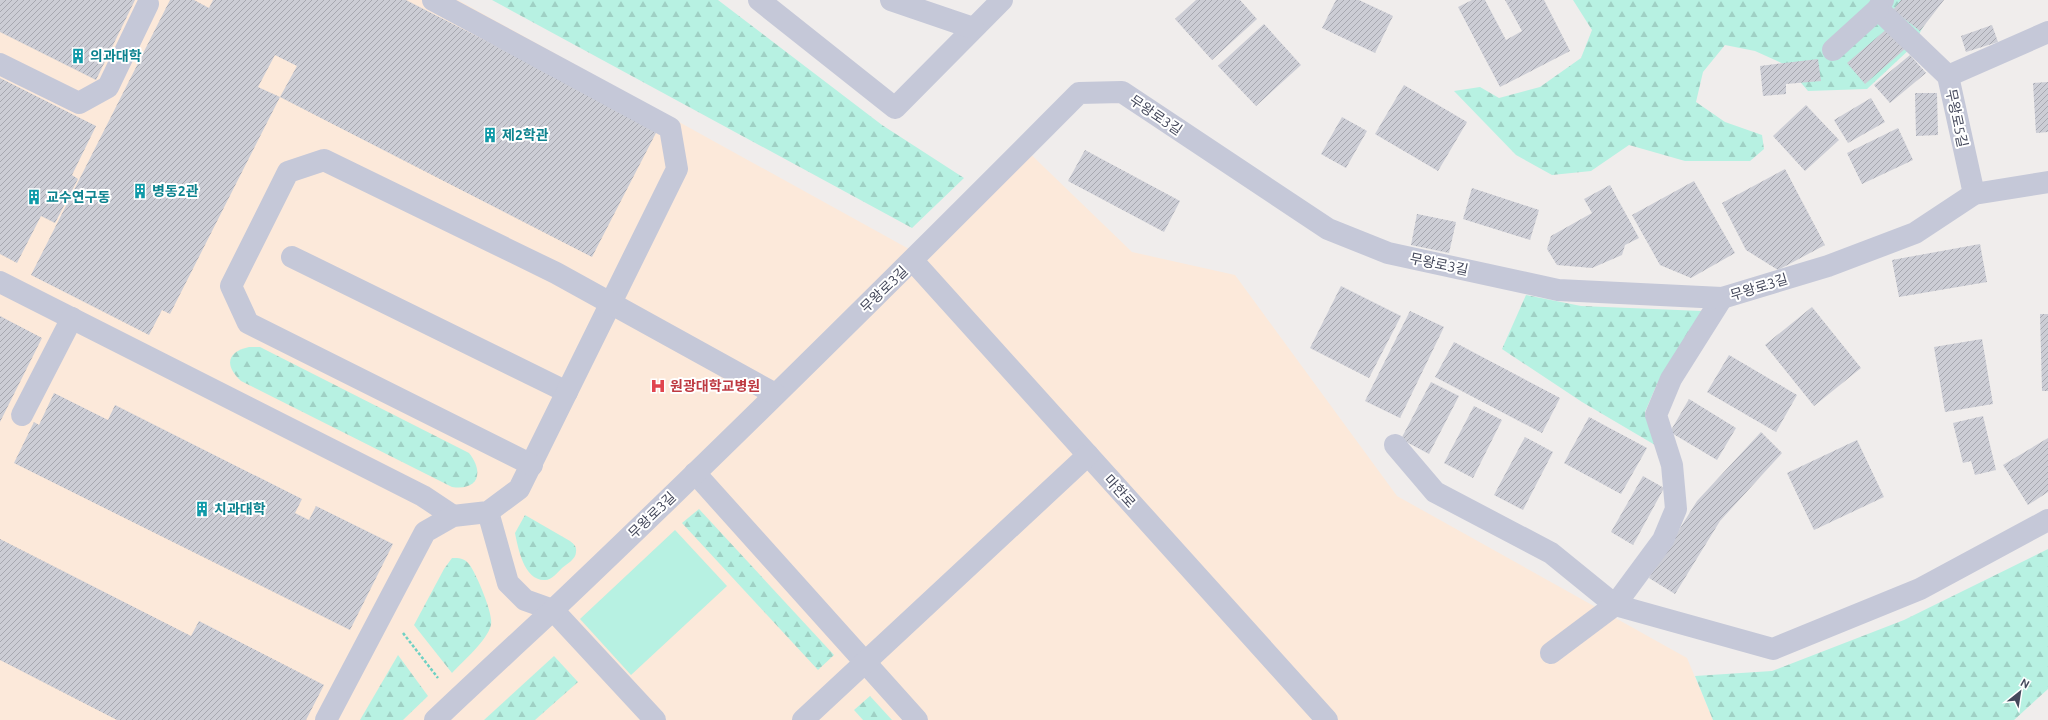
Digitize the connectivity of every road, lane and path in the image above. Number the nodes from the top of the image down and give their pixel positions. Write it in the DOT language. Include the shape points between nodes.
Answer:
graph roads {
  1 [pos="433,0"];
  2 [pos="759,0"];
  3 [pos="891,0"];
  4 [pos="1002,0"];
  5 [pos="148,4"];
  6 [pos="1881,4"];
  7 [pos="973,28"];
  8 [pos="2048,32"];
  9 [pos="1832,50"];
  10 [pos="0,64"];
  11 [pos="1948,76"];
  12 [pos="2048,182"];
  13 [pos="1974,194"];
  14 [pos="292,257"];
  15 [pos="913,261"];
  16 [pos="0,282"];
  17 [pos="1722,298"];
  18 [pos="72,318"];
  19 [pos="567,392"];
  20 [pos="775,394"];
  21 [pos="22,415"];
  22 [pos="1395,445"];
  23 [pos="1088,456"];
  24 [pos="532,465"];
  25 [pos="695,473"];
  26 [pos="488,512"];
  27 [pos="453,516"];
  28 [pos="2048,520"];
  29 [pos="1615,605"];
  30 [pos="385,609"];
  31 [pos="553,610"];
  32 [pos="1551,652"];
  33 [pos="866,662"];
  34 [pos="455,700"];
  35 [pos="326,720"];
  36 [pos="435,720"];
  37 [pos="655,720"];
  38 [pos="803,720"];
  39 [pos="917,720"];
  40 [pos="1327,720"];
  1 -- 19 [label="street" via="670,128 678,169"];
  2 -- 7 [label="street" via="895,108"];
  3 -- 7 [label="street"];
  4 -- 7 [label="street"];
  5 -- 10 [label="street" via="108,87 79,103"];
  6 -- 9 [label="street"];
  6 -- 11 [label="street, 무왕로5길"];
  8 -- 11 [label="street"];
  11 -- 13 [label="street, 무왕로5길"];
  12 -- 13 [label="street, 무왕로3길"];
  13 -- 17 [label="street, 무왕로3길" via="1915,233 1828,266"];
  14 -- 19 [label="street"];
  15 -- 17 [label="street, 무왕로3길" via="1079,93 1122,92 1328,229 1388,253 1558,290"];
  15 -- 20 [label="street, 무왕로3길"];
  15 -- 23 [label="street, 마한로"];
  16 -- 18 [label="street"];
  17 -- 29 [label="street" via="1671,379 1656,415 1672,465 1676,509 1663,540"];
  18 -- 21 [label="street"];
  18 -- 27 [label="street" via="423,496"];
  19 -- 24 [label="street"];
  20 -- 24 [label="street, bridge" via="556,273 324,160 288,172 231,286 248,323"];
  20 -- 25 [label="street, 무왕로3길"];
  22 -- 29 [label="street" via="1435,492 1551,553"];
  23 -- 33 [label="street"];
  23 -- 40 [label="street, 마한로"];
  24 -- 26 [label="street" via="519,489"];
  25 -- 31 [label="street, 무왕로3길"];
  25 -- 33 [label="street"];
  26 -- 27 [label="street"];
  26 -- 31 [label="street" via="508,583 525,600"];
  27 -- 30 [label="street" via="425,532"];
  28 -- 29 [label="street" via="1920,589 1773,649"];
  29 -- 32 [label="street"];
  30 -- 34 [label="path"];
  30 -- 35 [label="street"];
  31 -- 34 [label="street, 무왕로3길"];
  31 -- 37 [label="street"];
  33 -- 38 [label="street"];
  33 -- 39 [label="street"];
  34 -- 36 [label="street, 무왕로3길"];
}
